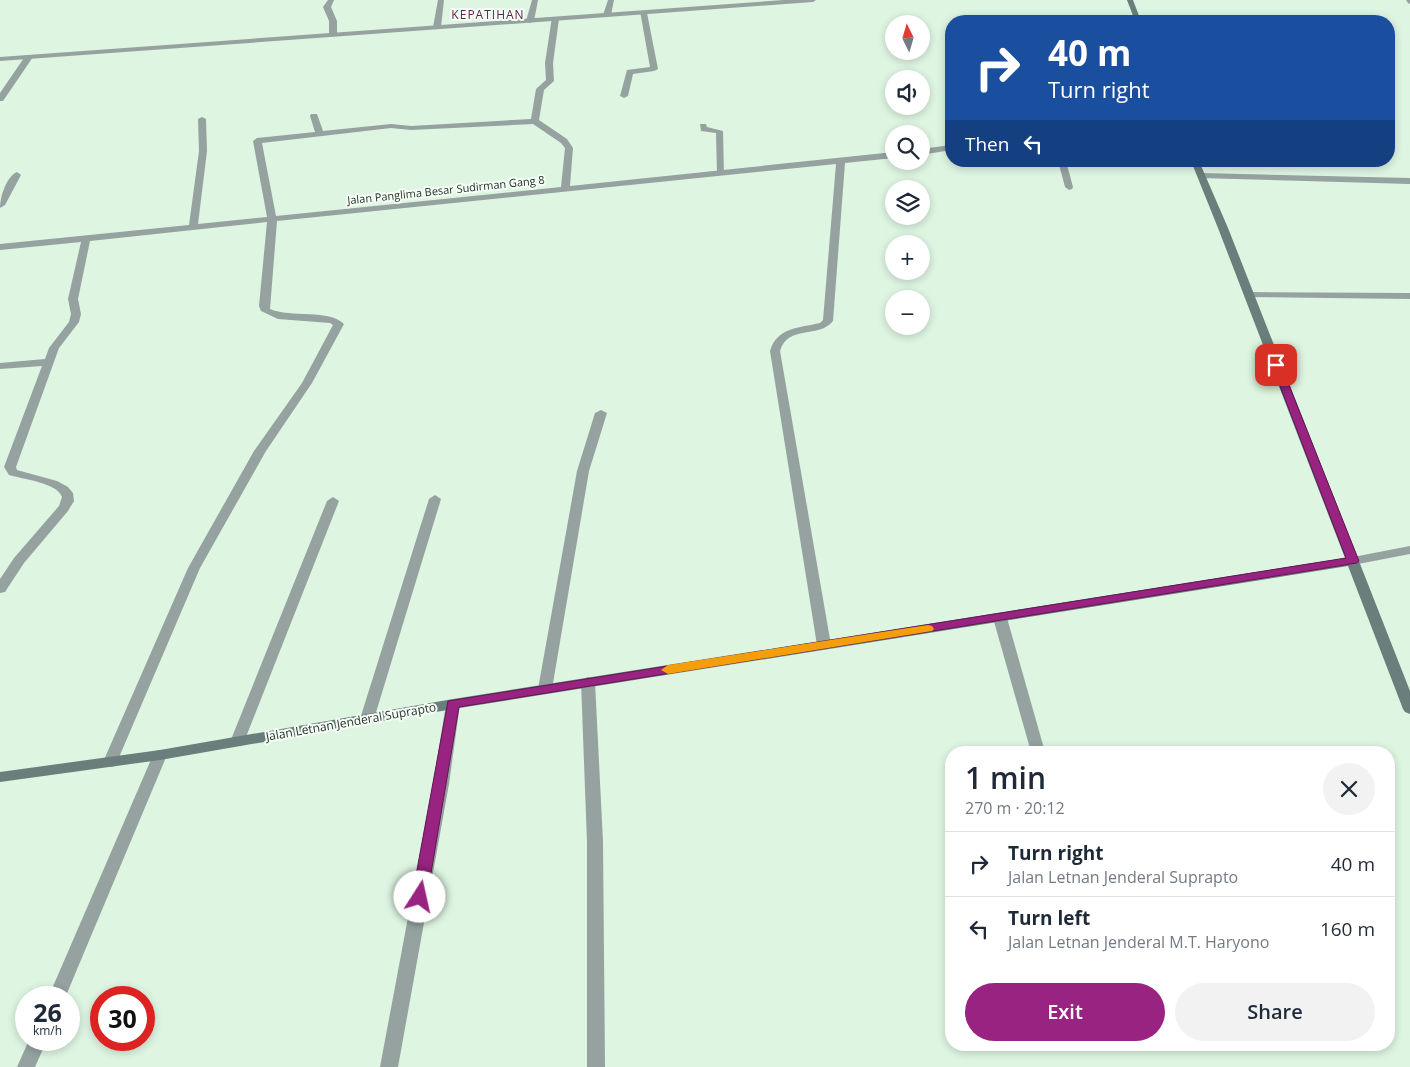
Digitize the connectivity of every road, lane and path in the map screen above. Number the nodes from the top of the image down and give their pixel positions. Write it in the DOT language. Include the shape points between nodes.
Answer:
graph roads {
  1 [pos="331,0"];
  2 [pos="441,0"];
  3 [pos="535,0"];
  4 [pos="611,0"];
  5 [pos="813,0"];
  6 [pos="1130,0"];
  7 [pos="766,2"];
  8 [pos="643,13"];
  9 [pos="607,15"];
  10 [pos="1136,15"];
  11 [pos="555,19"];
  12 [pos="530,21"];
  13 [pos="438,27"];
  14 [pos="333,34"];
  15 [pos="29,57"];
  16 [pos="0,59"];
  17 [pos="624,96"];
  18 [pos="0,99"];
  19 [pos="314,116"];
  20 [pos="202,119"];
  21 [pos="535,121"];
  22 [pos="703,126"];
  23 [pos="320,134"];
  24 [pos="945,149"];
  25 [pos="930,151"];
  26 [pos="885,156"];
  27 [pos="841,160"];
  28 [pos="1064,167"];
  29 [pos="1197,167"];
  30 [pos="721,173"];
  31 [pos="17,174"];
  32 [pos="1201,176"];
  33 [pos="1410,181"];
  34 [pos="1070,187"];
  35 [pos="565,189"];
  36 [pos="0,205"];
  37 [pos="272,220"];
  38 [pos="193,228"];
  39 [pos="86,238"];
  40 [pos="0,246"];
  41 [pos="1250,295"];
  42 [pos="1410,296"];
  43 [pos="48,362"];
  44 [pos="0,366"];
  45 [pos="601,412"];
  46 [pos="435,499"];
  47 [pos="333,501"];
  48 [pos="1410,550"];
  49 [pos="1353,561"];
  50 [pos="0,589"];
  51 [pos="1000,618"];
  52 [pos="824,645"];
  53 [pos="588,682"];
  54 [pos="545,689"];
  55 [pos="453,704"];
  56 [pos="1410,709"];
  57 [pos="367,719"];
  58 [pos="237,742"];
  59 [pos="1036,746"];
  60 [pos="160,755"];
  61 [pos="110,762"];
  62 [pos="0,777"];
  63 [pos="61,986"];
  64 [pos="33,1051"];
  65 [pos="26,1067"];
  66 [pos="389,1067"];
  67 [pos="596,1067"];
  1 -- 14 [label="street" via="327,7 333,21"];
  2 -- 13 [label="street"];
  3 -- 12 [label="street"];
  4 -- 9 [label="street"];
  5 -- 7 [label="street"];
  6 -- 10 [label="main road"];
  7 -- 8 [label="street"];
  8 -- 9 [label="street"];
  8 -- 17 [label="street" via="654,69 630,72"];
  9 -- 11 [label="street"];
  11 -- 12 [label="street"];
  11 -- 21 [label="street" via="550,81 540,89"];
  12 -- 13 [label="street"];
  13 -- 14 [label="street"];
  14 -- 15 [label="street"];
  15 -- 16 [label="street"];
  15 -- 18 [label="street"];
  19 -- 23 [label="street"];
  20 -- 38 [label="street" via="203,151"];
  21 -- 23 [label="street" via="411,128 391,126"];
  21 -- 35 [label="street" via="569,148"];
  22 -- 30 [label="street" via="704,129 719,131"];
  23 -- 37 [label="street" via="257,141"];
  24 -- 25 [label="street"];
  26 -- 27 [label="street, Jalan Panglima Besar Sudirman Gang 8"];
  27 -- 30 [label="street, Jalan Panglima Besar Sudirman Gang 8"];
  27 -- 52 [label="street" via="828,321 824,325 786,334 778,341 775,352"];
  28 -- 34 [label="street"];
  29 -- 32 [label="main road"];
  30 -- 35 [label="street, Jalan Panglima Besar Sudirman Gang 8"];
  31 -- 36 [label="street"];
  32 -- 33 [label="street"];
  32 -- 41 [label="main road"];
  35 -- 37 [label="street, Jalan Panglima Besar Sudirman Gang 8"];
  37 -- 38 [label="street, Jalan Panglima Besar Sudirman Gang 8"];
  37 -- 61 [label="street" via="266,311 278,316 332,320 339,324 307,383 260,451 194,568"];
  38 -- 39 [label="street, Jalan Panglima Besar Sudirman Gang 8"];
  39 -- 40 [label="street, Jalan Panglima Besar Sudirman Gang 8"];
  39 -- 43 [label="street" via="73,299 74,322 54,348"];
  41 -- 42 [label="street"];
  41 -- 49 [label="main road"];
  43 -- 44 [label="street"];
  43 -- 50 [label="street" via="10,468 56,485 65,490 68,500"];
  45 -- 54 [label="street" via="583,472"];
  46 -- 57 [label="street"];
  47 -- 58 [label="street"];
  48 -- 49 [label="street"];
  49 -- 51 [label="main road, Jalan Letnan Jenderal Suprapto"];
  49 -- 56 [label="main road"];
  51 -- 52 [label="main road, Jalan Letnan Jenderal Suprapto"];
  51 -- 59 [label="street"];
  52 -- 53 [label="main road, Jalan Letnan Jenderal Suprapto"];
  53 -- 54 [label="main road, Jalan Letnan Jenderal Suprapto"];
  53 -- 67 [label="street" via="595,842"];
  54 -- 55 [label="main road, Jalan Letnan Jenderal Suprapto"];
  55 -- 57 [label="main road, Jalan Letnan Jenderal Suprapto"];
  55 -- 66 [label="street"];
  57 -- 58 [label="main road, Jalan Letnan Jenderal Suprapto"];
  58 -- 60 [label="main road, Jalan Letnan Jenderal Suprapto"];
  60 -- 61 [label="main road, Jalan Letnan Jenderal Suprapto"];
  60 -- 63 [label="street"];
  61 -- 62 [label="main road, Jalan Letnan Jenderal Suprapto"];
  64 -- 65 [label="street"];
}
